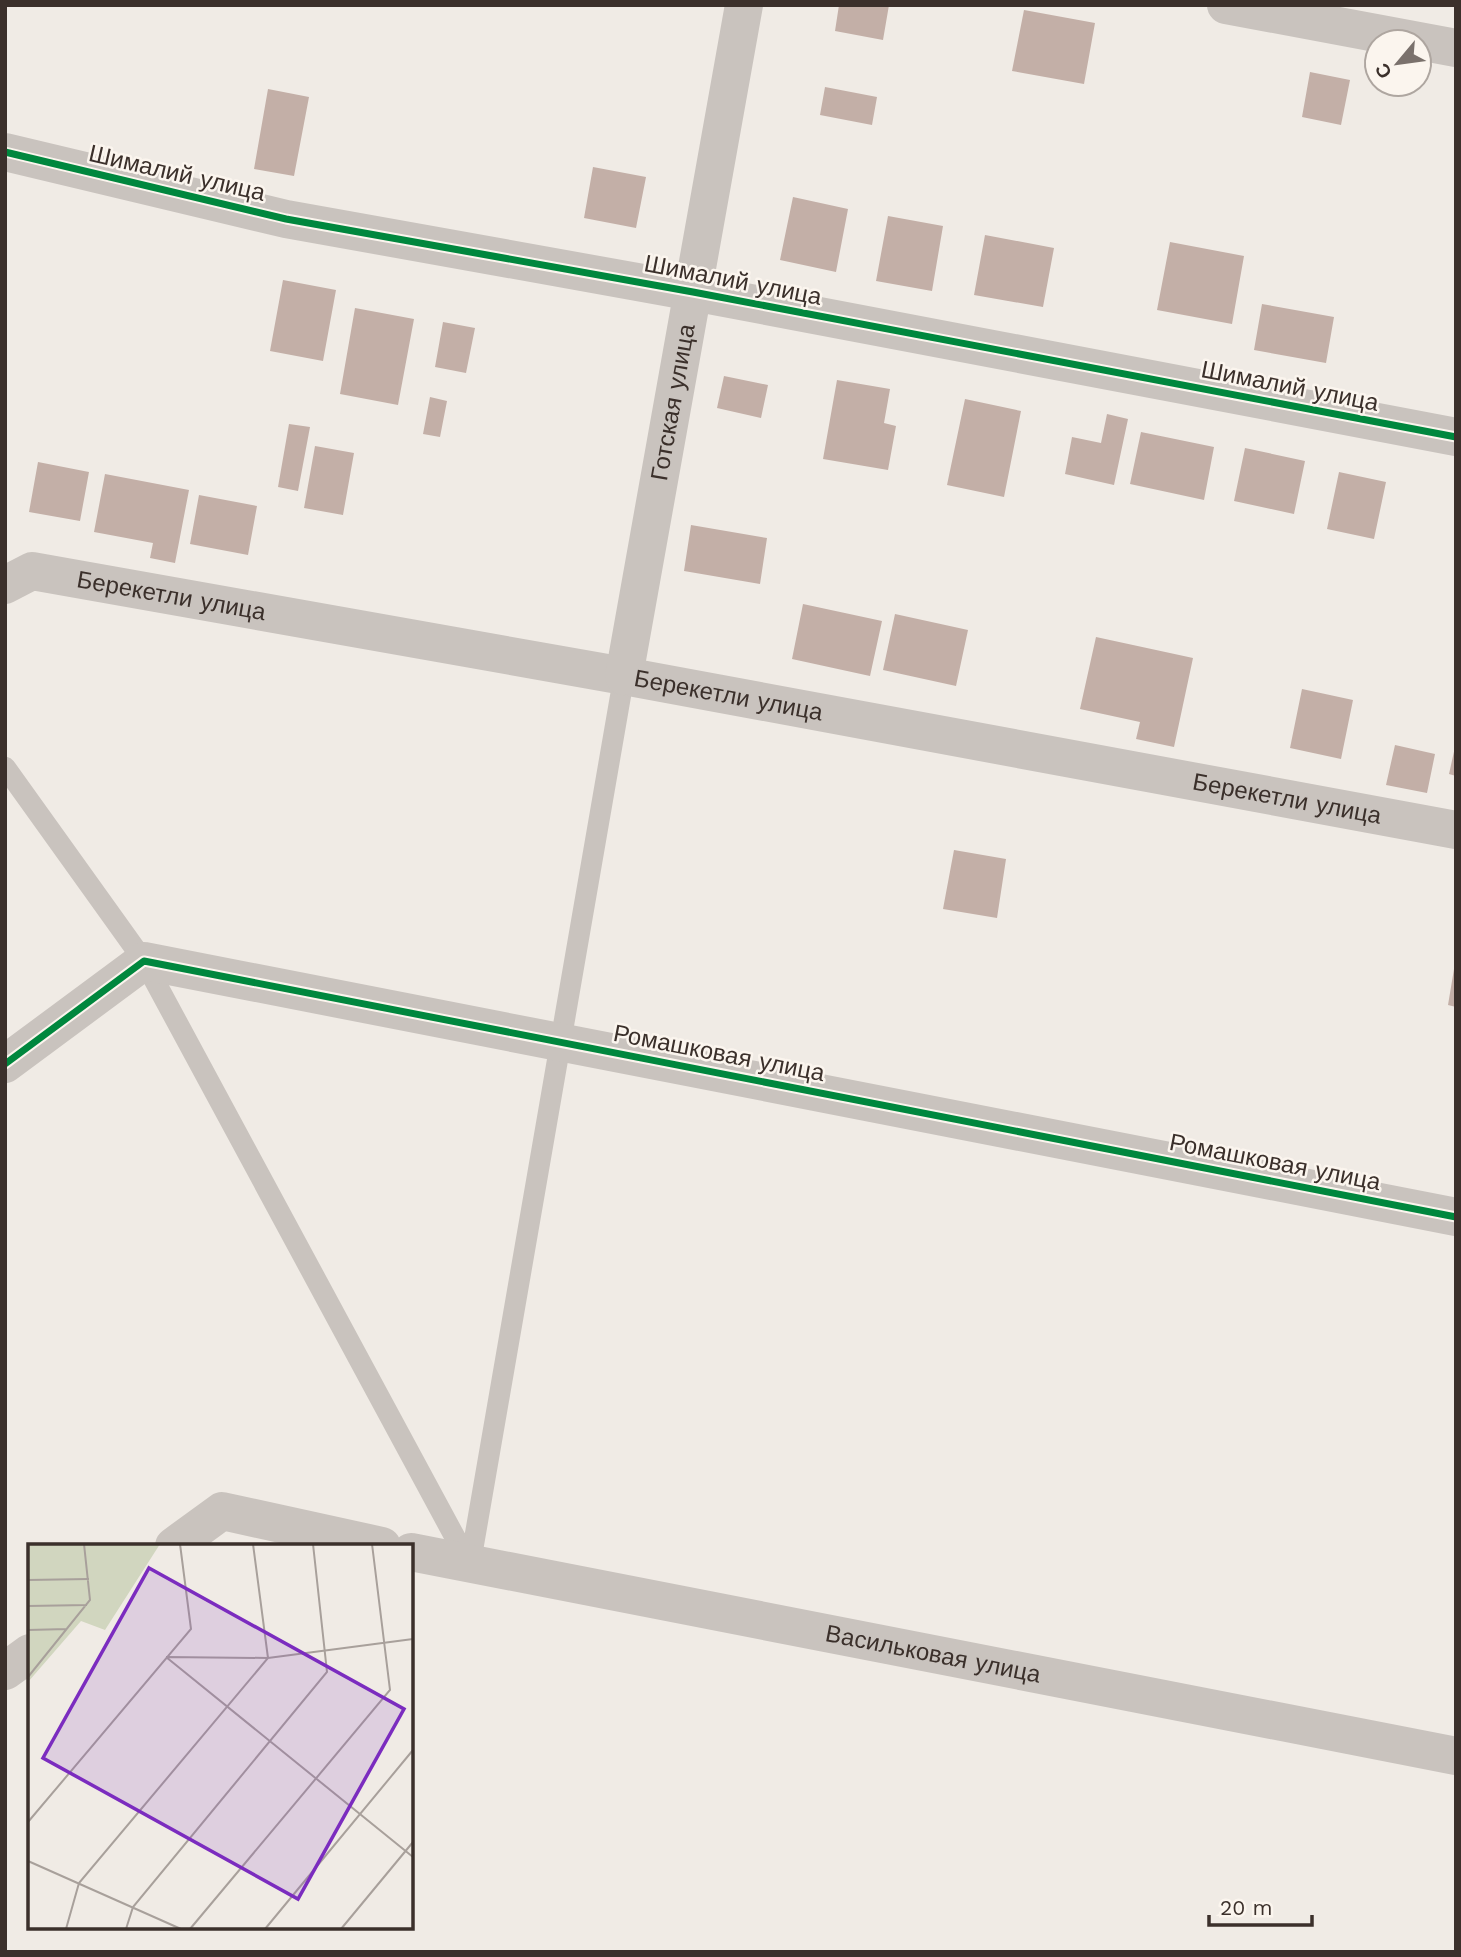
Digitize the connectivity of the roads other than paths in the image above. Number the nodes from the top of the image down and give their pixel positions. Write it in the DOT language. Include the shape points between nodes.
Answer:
graph roads {
  1 [pos="744,5"];
  2 [pos="1226,5"];
  3 [pos="1456,48"];
  4 [pos="5,152"];
  5 [pos="693,292"];
  6 [pos="1456,437"];
  7 [pos="5,585"];
  8 [pos="624,676"];
  9 [pos="5,767"];
  10 [pos="1456,830"];
  11 [pos="144,961"];
  12 [pos="560,1042"];
  13 [pos="5,1064"];
  14 [pos="1456,1217"];
  15 [pos="177,1544"];
  16 [pos="373,1544"];
  17 [pos="413,1552"];
  18 [pos="470,1565"];
  19 [pos="28,1654"];
  20 [pos="5,1671"];
  21 [pos="1456,1756"];
  1 -- 5 [label="street, Готская улица"];
  2 -- 3 [label="street"];
  4 -- 5 [label="street, Шималий улица" via="286,219"];
  5 -- 6 [label="street, Шималий улица"];
  5 -- 8 [label="street, Готская улица"];
  7 -- 8 [label="street, Берекетли улица" via="32,571"];
  8 -- 10 [label="street, Берекетли улица"];
  8 -- 12 [label="lane"];
  9 -- 11 [label="lane"];
  11 -- 12 [label="street, Ромашковая улица"];
  11 -- 13 [label="street"];
  11 -- 18 [label="lane"];
  12 -- 14 [label="street, Ромашковая улица"];
  12 -- 18 [label="lane"];
  15 -- 16 [label="street" via="222,1511"];
  17 -- 18 [label="street, Васильковая улица"];
  18 -- 21 [label="street, Васильковая улица"];
  19 -- 20 [label="street"];
}
